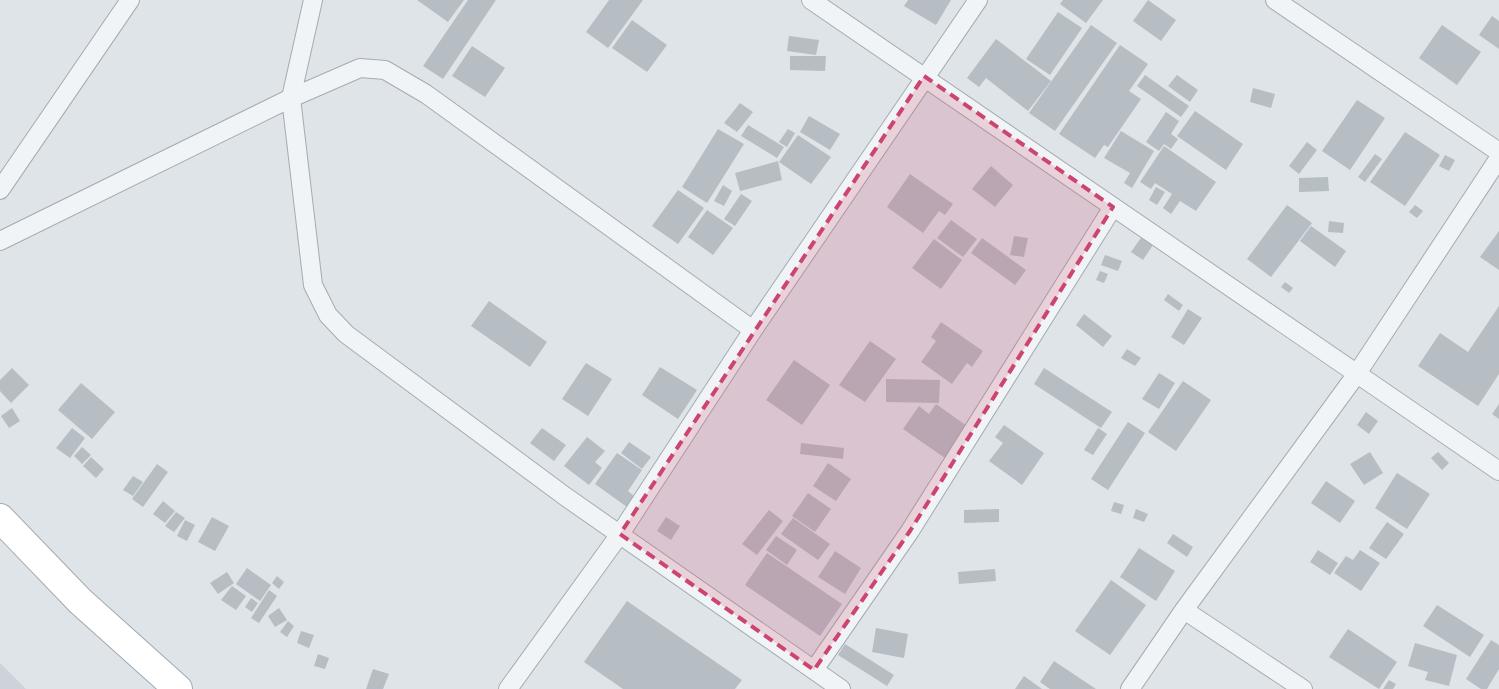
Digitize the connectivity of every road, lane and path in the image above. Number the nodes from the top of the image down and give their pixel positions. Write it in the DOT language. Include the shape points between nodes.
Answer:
graph roads {
  1 [pos="130,0"];
  2 [pos="313,0"];
  3 [pos="811,0"];
  4 [pos="978,0"];
  5 [pos="1284,2"];
  6 [pos="924,76"];
  7 [pos="291,98"];
  8 [pos="1499,152"];
  9 [pos="1499,158"];
  10 [pos="0,190"];
  11 [pos="1113,207"];
  12 [pos="0,241"];
  13 [pos="753,330"];
  14 [pos="1356,375"];
  15 [pos="1499,471"];
  16 [pos="0,518"];
  17 [pos="620,534"];
  18 [pos="1184,610"];
  19 [pos="814,670"];
  20 [pos="178,689"];
  21 [pos="508,689"];
  22 [pos="841,689"];
  23 [pos="1130,689"];
  24 [pos="1303,689"];
  1 -- 10 [label="street"];
  2 -- 7 [label="street"];
  3 -- 6 [label="street"];
  4 -- 6 [label="street"];
  5 -- 8 [label="street"];
  6 -- 11 [label="street"];
  6 -- 13 [label="street"];
  7 -- 12 [label="street"];
  7 -- 13 [label="street" via="360,68 385,70 426,94"];
  7 -- 17 [label="street" via="313,285 328,315 346,334"];
  9 -- 14 [label="street"];
  11 -- 14 [label="street"];
  11 -- 19 [label="street" via="910,531"];
  13 -- 17 [label="street"];
  14 -- 15 [label="street"];
  14 -- 18 [label="street"];
  16 -- 20 [label="main road" via="80,601"];
  17 -- 19 [label="street"];
  17 -- 21 [label="street"];
  18 -- 23 [label="street"];
  18 -- 24 [label="street"];
  19 -- 22 [label="street"];
}
